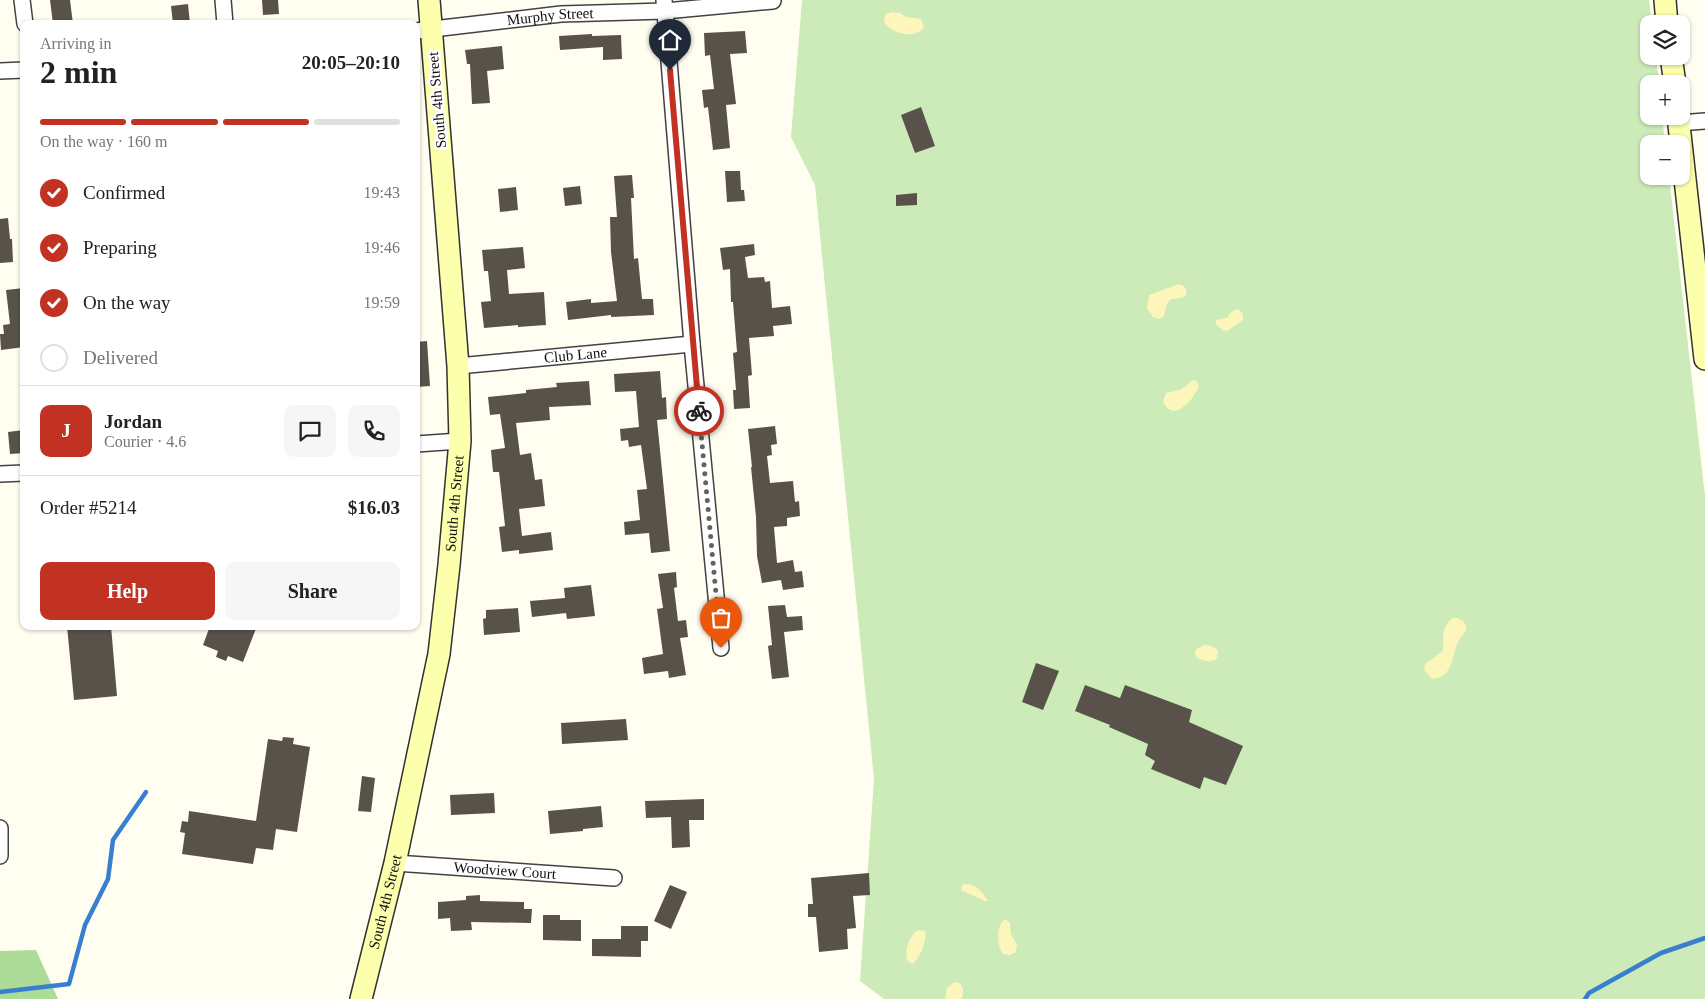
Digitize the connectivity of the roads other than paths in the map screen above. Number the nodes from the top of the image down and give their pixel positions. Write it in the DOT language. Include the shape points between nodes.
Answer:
graph roads {
  1 [pos="22,0"];
  2 [pos="223,0"];
  3 [pos="429,0"];
  4 [pos="1665,0"];
  5 [pos="773,2"];
  6 [pos="664,6"];
  7 [pos="1666,15"];
  8 [pos="24,20"];
  9 [pos="225,20"];
  10 [pos="424,30"];
  11 [pos="20,70"];
  12 [pos="0,71"];
  13 [pos="1690,120"];
  14 [pos="1705,121"];
  15 [pos="1680,125"];
  16 [pos="1704,333"];
  17 [pos="692,344"];
  18 [pos="1705,359"];
  19 [pos="458,366"];
  20 [pos="460,441"];
  21 [pos="420,444"];
  22 [pos="20,473"];
  23 [pos="0,474"];
  24 [pos="721,648"];
  25 [pos="0,828"];
  26 [pos="0,856"];
  27 [pos="395,862"];
  28 [pos="614,878"];
  29 [pos="361,999"];
  1 -- 8 [label="street"];
  2 -- 9 [label="street"];
  3 -- 10 [label="main road, South 4th Street"];
  4 -- 7 [label="main road"];
  5 -- 6 [label="street, Murphy Street"];
  6 -- 10 [label="street, Murphy Street"];
  6 -- 17 [label="street"];
  10 -- 19 [label="main road, South 4th Street"];
  11 -- 12 [label="street"];
  13 -- 14 [label="street"];
  15 -- 16 [label="main road"];
  16 -- 18 [label="main road"];
  17 -- 19 [label="street, Club Lane"];
  17 -- 24 [label="street"];
  19 -- 20 [label="main road, South 4th Street"];
  20 -- 21 [label="street"];
  20 -- 27 [label="main road, South 4th Street" via="438,654"];
  22 -- 23 [label="street"];
  25 -- 26 [label="street"];
  27 -- 28 [label="street, Woodview Court"];
  27 -- 29 [label="main road, South 4th Street"];
}
